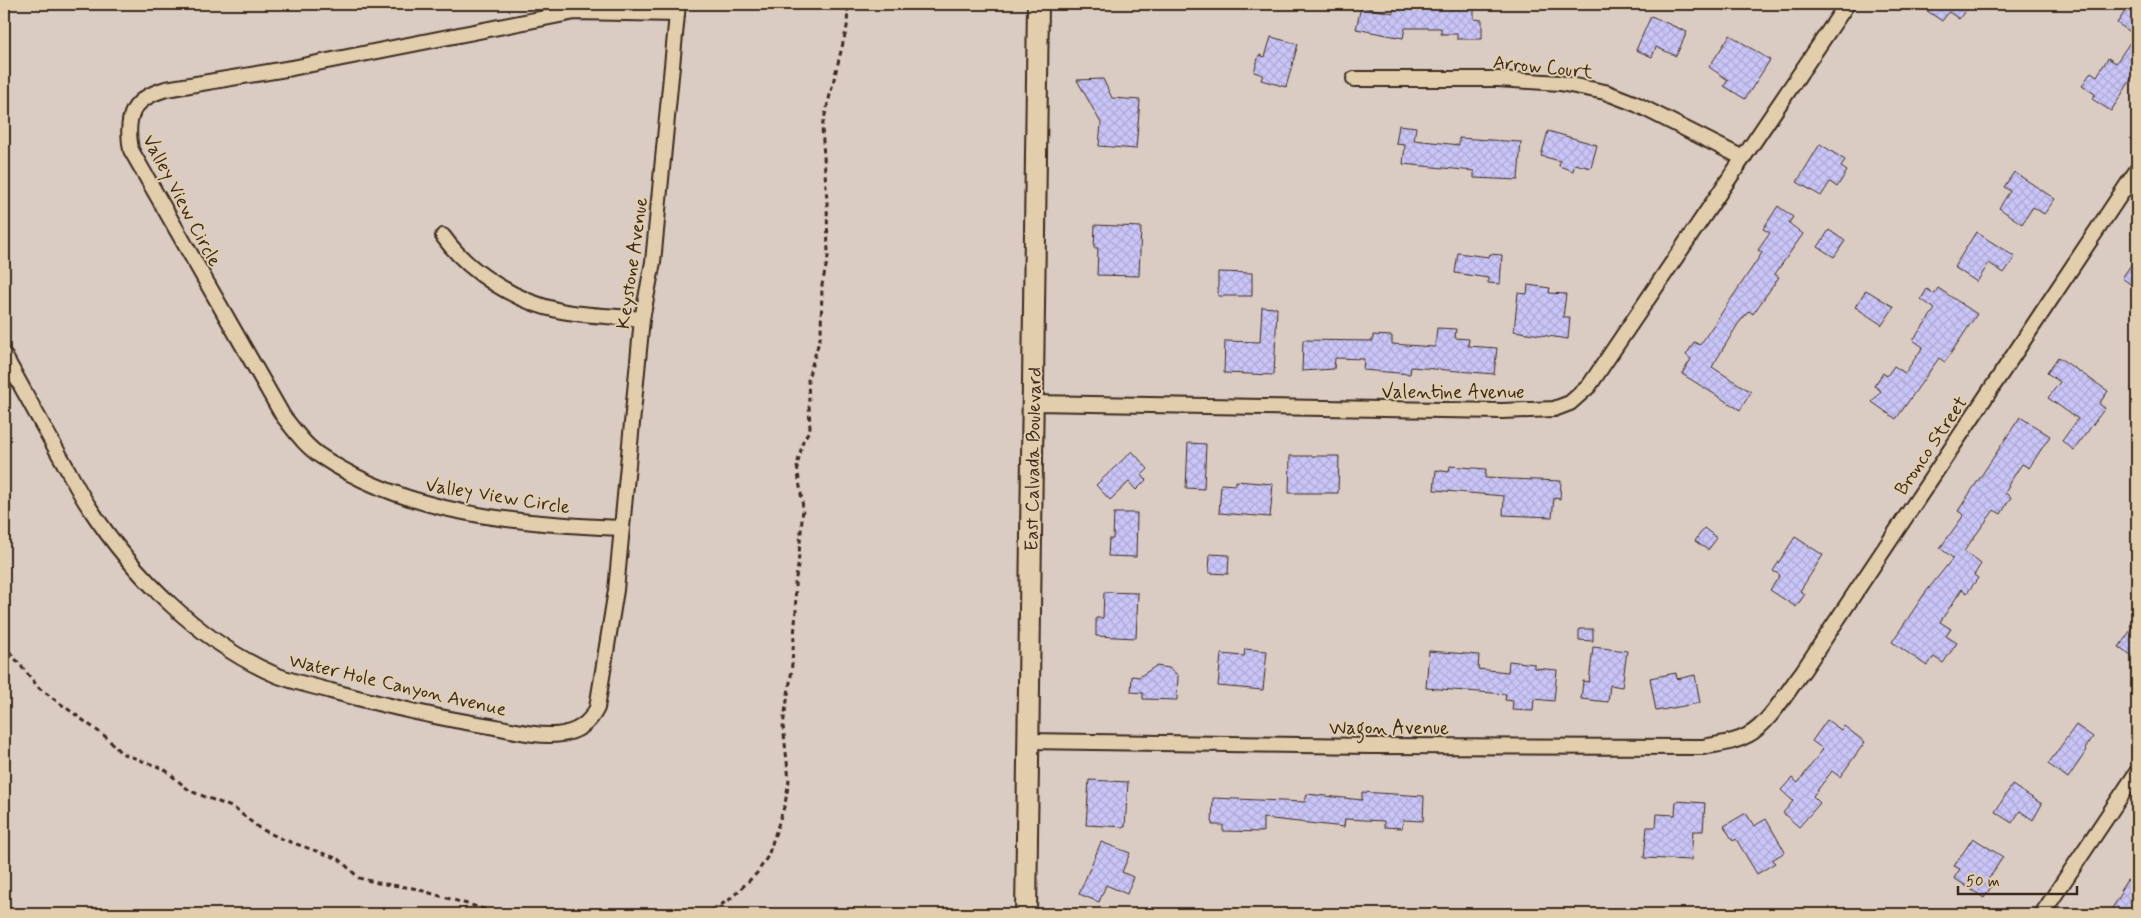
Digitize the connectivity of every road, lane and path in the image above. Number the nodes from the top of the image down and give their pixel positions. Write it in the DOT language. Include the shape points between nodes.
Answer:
graph roads {
  1 [pos="848,4"];
  2 [pos="1038,4"];
  3 [pos="1847,4"];
  4 [pos="678,9"];
  5 [pos="1354,79"];
  6 [pos="1743,158"];
  7 [pos="2137,170"];
  8 [pos="443,236"];
  9 [pos="642,318"];
  10 [pos="4,355"];
  11 [pos="1034,403"];
  12 [pos="622,528"];
  13 [pos="4,645"];
  14 [pos="1749,735"];
  15 [pos="1027,741"];
  16 [pos="2137,772"];
  17 [pos="501,914"];
  18 [pos="705,914"];
  19 [pos="1026,914"];
  20 [pos="2042,914"];
  1 -- 18 [label="path" via="847,28 822,127 828,257 822,285 821,335 808,378 810,429 803,441 797,466 803,508 795,583 791,676 783,725 790,780 768,856 757,873 729,900"];
  2 -- 11 [label="main road, East Calvada Boulevard"];
  3 -- 6 [label="street, Valentine Avenue"];
  4 -- 9 [label="street, Keystone Avenue" via="653,262"];
  4 -- 12 [label="street, Valley View Circle" via="575,12 292,68 166,89 148,94 138,104 130,117 128,133 130,150 283,416 304,443 322,457 377,487 418,501 480,515 560,525"];
  5 -- 6 [label="street, Arrow Court" via="1498,79 1560,83 1596,90 1636,104"];
  6 -- 11 [label="street, Valentine Avenue" via="1589,386 1570,403 1554,409 1502,411"];
  7 -- 14 [label="street, Bronco Street" via="1803,671 1762,724"];
  8 -- 9 [label="street" via="467,264 530,302 561,311"];
  9 -- 12 [label="street, Keystone Avenue"];
  10 -- 12 [label="street, Water Hole Canyon Avenue" via="89,507 131,563 182,615 219,644 277,676 478,724 541,735 565,734 580,729 597,708 616,590"];
  11 -- 15 [label="main road, East Calvada Boulevard"];
  13 -- 17 [label="path" via="38,688 106,737 121,753 164,769 190,791 234,808 259,828 282,839 339,859 359,878 413,888"];
  14 -- 15 [label="street, Wagon Avenue" via="1729,743 1703,746"];
  15 -- 19 [label="main road, East Calvada Boulevard"];
  16 -- 20 [label="street"];
}
